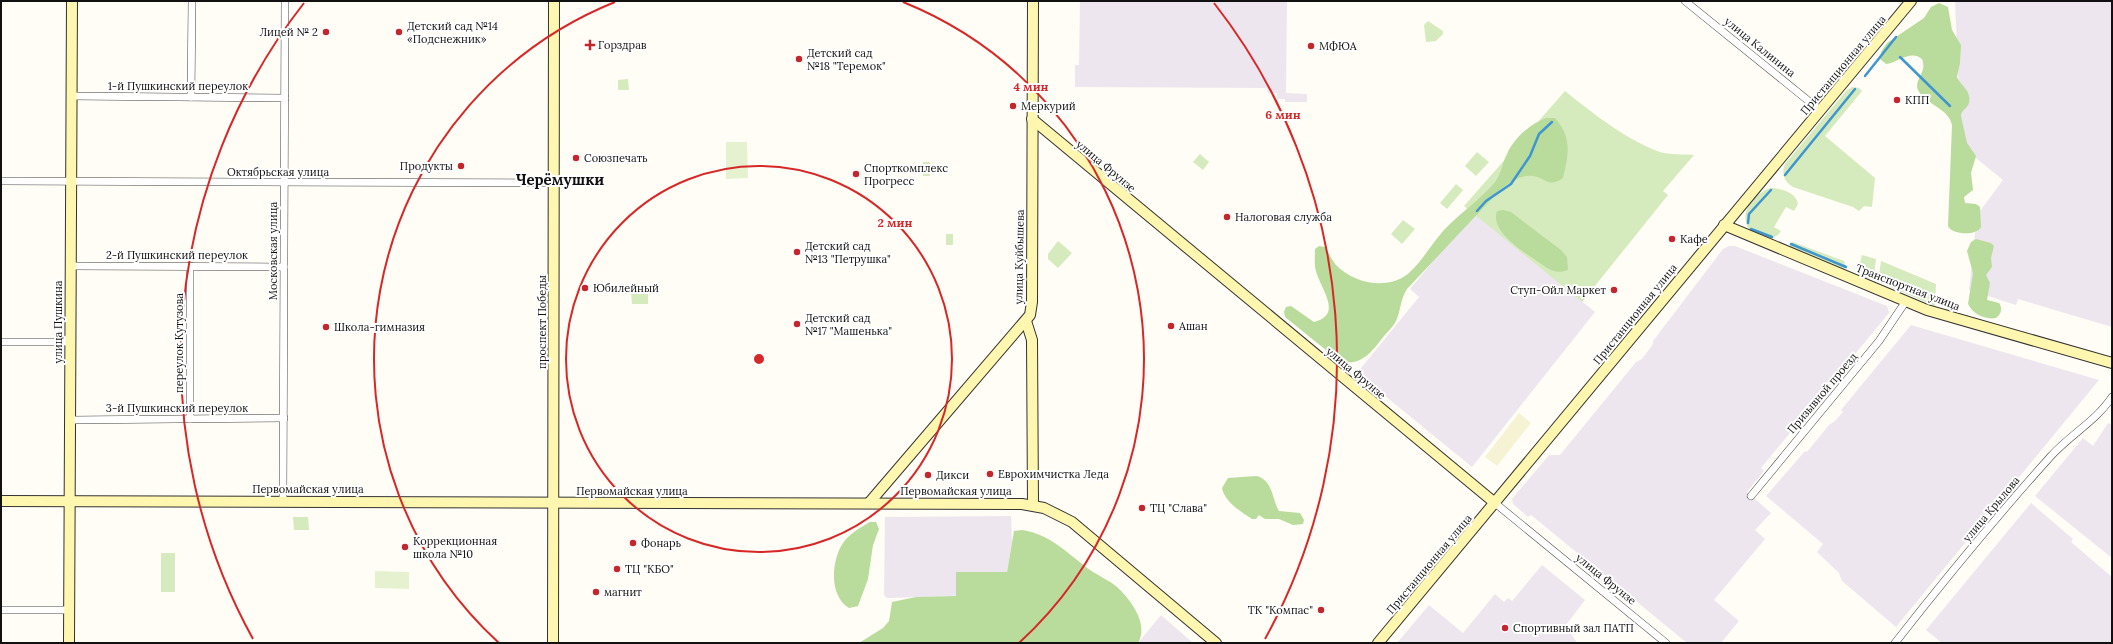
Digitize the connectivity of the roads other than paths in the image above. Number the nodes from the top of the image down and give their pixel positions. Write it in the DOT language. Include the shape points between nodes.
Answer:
graph roads {
  1 [pos="72,1"];
  2 [pos="192,1"];
  3 [pos="286,1"];
  4 [pos="554,1"];
  5 [pos="1032,1"];
  6 [pos="1685,1"];
  7 [pos="1911,1"];
  8 [pos="71,96"];
  9 [pos="191,97"];
  10 [pos="285,98"];
  11 [pos="1821,110"];
  12 [pos="1032,119"];
  13 [pos="1,181"];
  14 [pos="71,181"];
  15 [pos="554,182"];
  16 [pos="285,183"];
  17 [pos="1724,225"];
  18 [pos="70,266"];
  19 [pos="190,266"];
  20 [pos="284,267"];
  21 [pos="1906,301"];
  22 [pos="1026,321"];
  23 [pos="1,342"];
  24 [pos="70,342"];
  25 [pos="2112,363"];
  26 [pos="2112,397"];
  27 [pos="284,418"];
  28 [pos="190,419"];
  29 [pos="70,420"];
  30 [pos="1751,496"];
  31 [pos="1,501"];
  32 [pos="283,501"];
  33 [pos="69,502"];
  34 [pos="554,502"];
  35 [pos="869,503"];
  36 [pos="1495,503"];
  37 [pos="1033,505"];
  38 [pos="1,610"];
  39 [pos="69,610"];
  40 [pos="69,643"];
  41 [pos="553,643"];
  42 [pos="1216,643"];
  43 [pos="1378,643"];
  44 [pos="1666,643"];
  45 [pos="1895,643"];
  1 -- 8 [label="main road, улица Пушкина"];
  2 -- 9 [label="street"];
  3 -- 10 [label="street, Московская улица"];
  4 -- 15 [label="main road, проспект Победы"];
  5 -- 12 [label="main road, улица Куйбышева"];
  6 -- 11 [label="street, улица Калинина"];
  7 -- 11 [label="main road, Пристанционная улица"];
  8 -- 9 [label="street, 1-й Пушкинский переулок"];
  8 -- 14 [label="main road, улица Пушкина"];
  9 -- 10 [label="street, 1-й Пушкинский переулок"];
  10 -- 16 [label="street, Московская улица"];
  11 -- 17 [label="main road, Пристанционная улица"];
  12 -- 22 [label="main road, улица Куйбышева" via="1032,302"];
  12 -- 36 [label="main road, улица Фрунзе"];
  13 -- 14 [label="street, Октябрьская улица"];
  14 -- 16 [label="street, Октябрьская улица"];
  14 -- 18 [label="main road, улица Пушкина"];
  15 -- 16 [label="street, Октябрьская улица"];
  15 -- 34 [label="main road, проспект Победы"];
  16 -- 20 [label="street, Московская улица"];
  17 -- 21 [label="main road, Транспортная улица"];
  17 -- 36 [label="main road, Пристанционная улица"];
  18 -- 19 [label="street, 2-й Пушкинский переулок"];
  18 -- 24 [label="main road, улица Пушкина"];
  19 -- 20 [label="street, 2-й Пушкинский переулок"];
  19 -- 28 [label="street, переулок Кутузова"];
  20 -- 27 [label="street, Московская улица"];
  21 -- 25 [label="main road, Транспортная улица" via="1944,316"];
  21 -- 30 [label="street, Призывной проезд" via="1879,341"];
  22 -- 35 [label="main road, улица Куйбышева"];
  22 -- 37 [label="main road" via="1032,340"];
  23 -- 24 [label="street"];
  24 -- 29 [label="main road, улица Пушкина"];
  26 -- 45 [label="street, улица Крылова" via="2052,454"];
  27 -- 28 [label="street, 3-й Пушкинский переулок"];
  27 -- 32 [label="street, Московская улица"];
  28 -- 29 [label="street, 3-й Пушкинский переулок"];
  29 -- 33 [label="main road, улица Пушкина"];
  31 -- 33 [label="main road, Первомайская улица"];
  32 -- 33 [label="main road, Первомайская улица"];
  32 -- 34 [label="main road, Первомайская улица"];
  33 -- 39 [label="main road, улица Пушкина"];
  34 -- 35 [label="main road, Первомайская улица"];
  34 -- 41 [label="main road, проспект Победы"];
  35 -- 37 [label="main road, Первомайская улица"];
  36 -- 43 [label="main road, Пристанционная улица"];
  36 -- 44 [label="street, улица Фрунзе"];
  37 -- 42 [label="main road, Первомайская улица" via="1055,512 1072,522"];
  38 -- 39 [label="street"];
  39 -- 40 [label="main road, улица Пушкина"];
}
